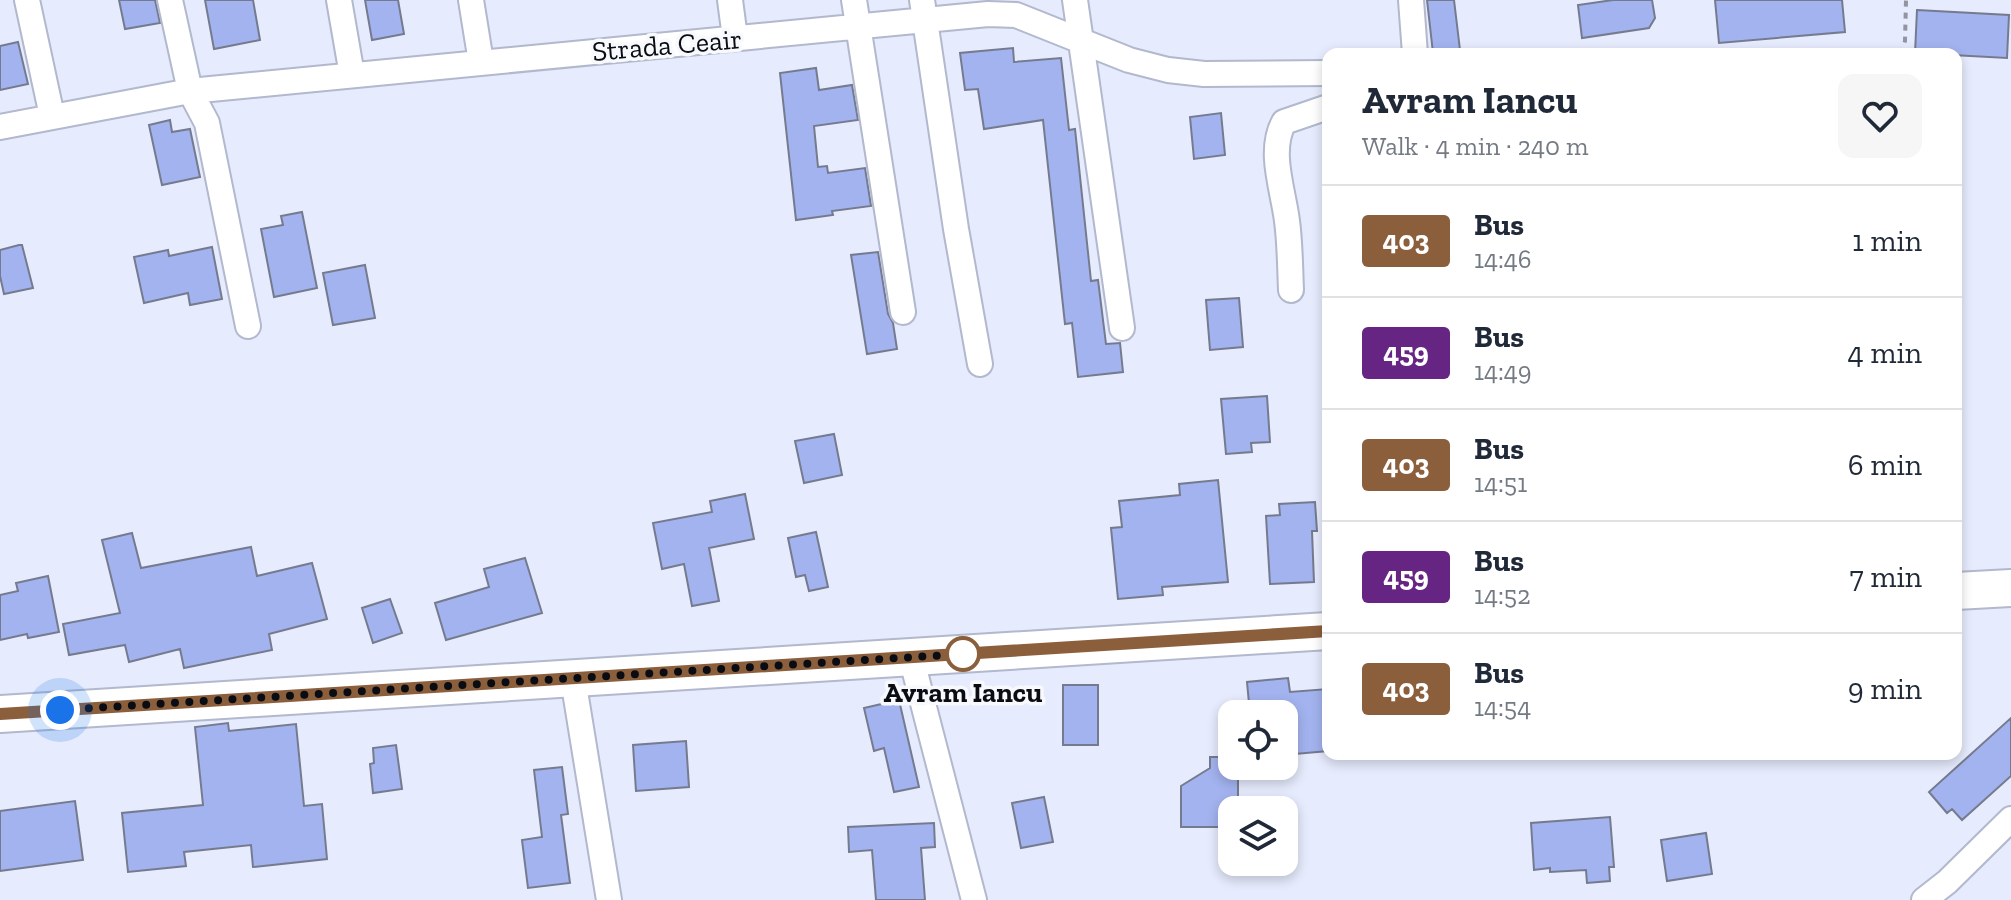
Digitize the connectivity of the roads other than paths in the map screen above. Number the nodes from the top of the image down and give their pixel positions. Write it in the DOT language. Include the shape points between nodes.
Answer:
graph roads {
  1 [pos="27,0"];
  2 [pos="170,0"];
  3 [pos="339,0"];
  4 [pos="471,0"];
  5 [pos="730,0"];
  6 [pos="854,0"];
  7 [pos="1075,0"];
  8 [pos="1411,0"];
  9 [pos="923,10"];
  10 [pos="858,26"];
  11 [pos="735,38"];
  12 [pos="1080,39"];
  13 [pos="1415,48"];
  14 [pos="481,62"];
  15 [pos="1322,73"];
  16 [pos="352,75"];
  17 [pos="190,91"];
  18 [pos="1322,109"];
  19 [pos="52,116"];
  20 [pos="0,127"];
  21 [pos="1291,290"];
  22 [pos="903,312"];
  23 [pos="248,326"];
  24 [pos="1122,328"];
  25 [pos="980,364"];
  26 [pos="2011,588"];
  27 [pos="1962,591"];
  28 [pos="1322,631"];
  29 [pos="911,657"];
  30 [pos="573,679"];
  31 [pos="0,714"];
  32 [pos="2011,819"];
  33 [pos="1950,891"];
  34 [pos="609,900"];
  35 [pos="974,900"];
  36 [pos="1924,900"];
  1 -- 19 [label="street"];
  2 -- 17 [label="street"];
  3 -- 16 [label="street"];
  4 -- 14 [label="street"];
  5 -- 11 [label="street"];
  6 -- 10 [label="street"];
  7 -- 12 [label="street"];
  8 -- 13 [label="street"];
  9 -- 10 [label="street, Strada Ceair"];
  9 -- 12 [label="street, Strada Ceair" via="1016,15"];
  9 -- 25 [label="street"];
  10 -- 11 [label="street, Strada Ceair"];
  10 -- 22 [label="street"];
  11 -- 14 [label="street, Strada Ceair"];
  12 -- 15 [label="street, Strada Ceair" via="1168,70"];
  12 -- 24 [label="street"];
  14 -- 16 [label="street, Strada Ceair"];
  16 -- 17 [label="street, Strada Ceair"];
  17 -- 19 [label="street, Strada Ceair"];
  17 -- 23 [label="street" via="207,123"];
  18 -- 21 [label="street" via="1284,122 1279,132 1276,153"];
  19 -- 20 [label="street, Strada Ceair"];
  26 -- 27 [label="main road"];
  28 -- 29 [label="main road"];
  29 -- 30 [label="main road"];
  29 -- 35 [label="street"];
  30 -- 31 [label="main road"];
  30 -- 34 [label="street"];
  32 -- 33 [label="street"];
  33 -- 36 [label="street"];
}
